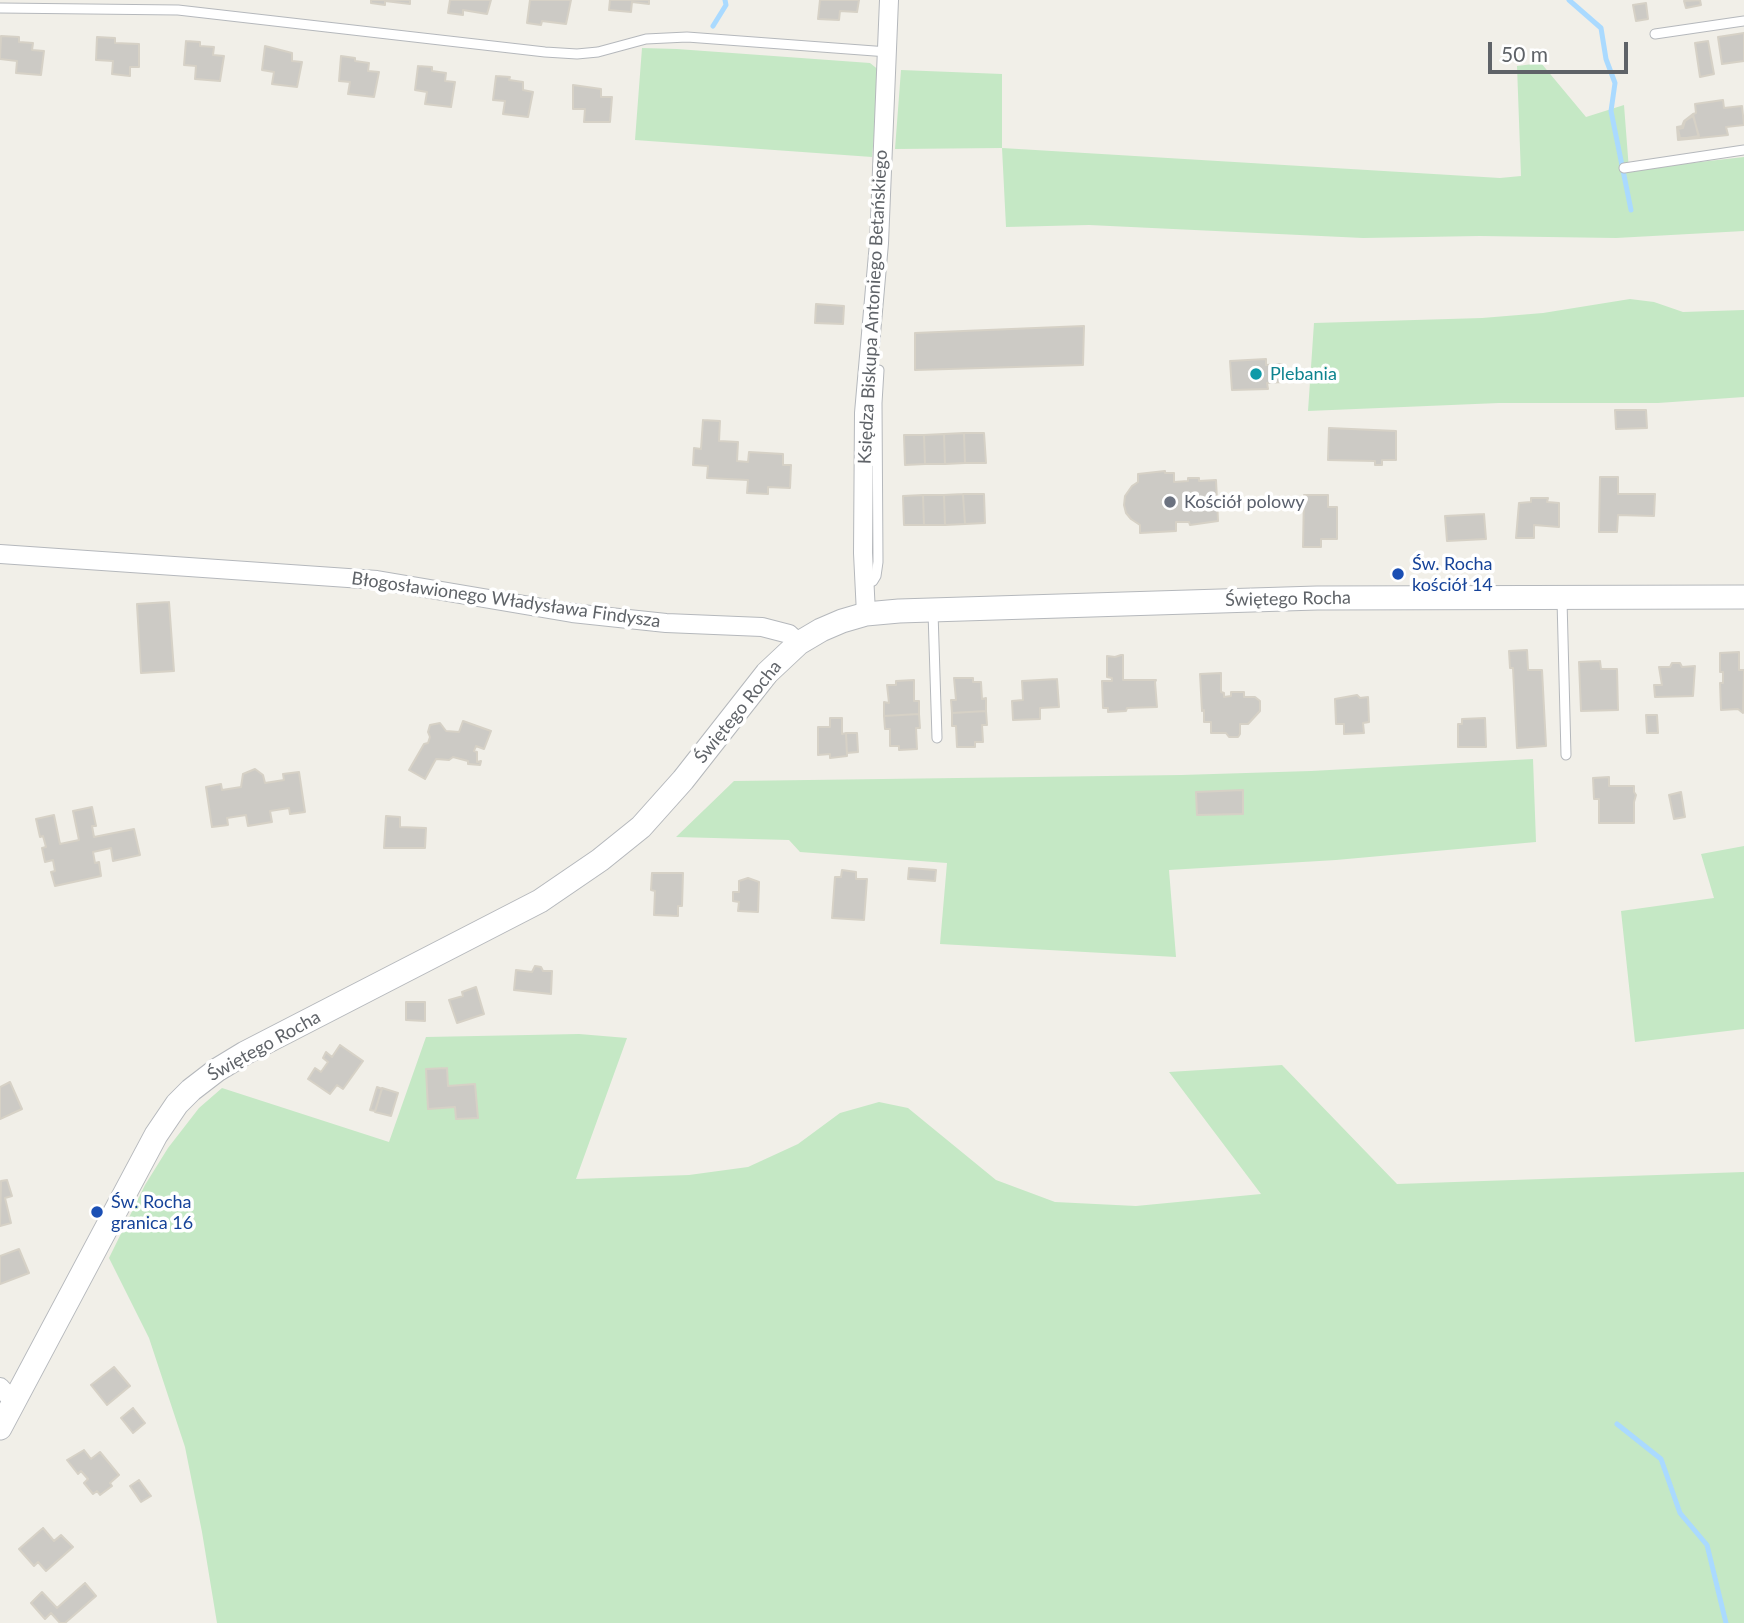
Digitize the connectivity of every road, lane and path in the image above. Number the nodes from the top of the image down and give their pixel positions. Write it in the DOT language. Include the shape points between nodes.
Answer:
graph roads {
  1 [pos="889,0"];
  2 [pos="0,8"];
  3 [pos="1744,21"];
  4 [pos="1655,34"];
  5 [pos="888,52"];
  6 [pos="1744,150"];
  7 [pos="1624,168"];
  8 [pos="879,370"];
  9 [pos="0,554"];
  10 [pos="865,584"];
  11 [pos="1744,597"];
  12 [pos="1562,598"];
  13 [pos="933,610"];
  14 [pos="866,614"];
  15 [pos="799,643"];
  16 [pos="937,738"];
  17 [pos="1566,755"];
  18 [pos="7,1395"];
  19 [pos="0,1428"];
  1 -- 5 [label="street, Księdza Biskupa Antoniego Betańskiego"];
  2 -- 5 [label="lane" via="178,10 545,52 598,52 646,39 687,37"];
  3 -- 4 [label="lane"];
  5 -- 10 [label="street, Księdza Biskupa Antoniego Betańskiego" via="879,243 864,413"];
  6 -- 7 [label="lane"];
  8 -- 10 [label="lane" via="878,562 877,576"];
  9 -- 15 [label="street, Błogosławionego Władysława Findysza" via="377,580 572,613 666,623 762,626 789,634"];
  10 -- 14 [label="street, Księdza Biskupa Antoniego Betańskiego"];
  11 -- 12 [label="street, Świętego Rocha"];
  12 -- 13 [label="street, Świętego Rocha" via="1317,598"];
  12 -- 17 [label="lane"];
  13 -- 14 [label="street, Świętego Rocha"];
  13 -- 16 [label="lane"];
  14 -- 15 [label="street, Świętego Rocha"];
  15 -- 18 [label="street, Świętego Rocha" via="767,673 655,812 600,860 540,901 245,1053 191,1090 156,1135 87,1263"];
  18 -- 19 [label="street, Świętego Rocha"];
}
